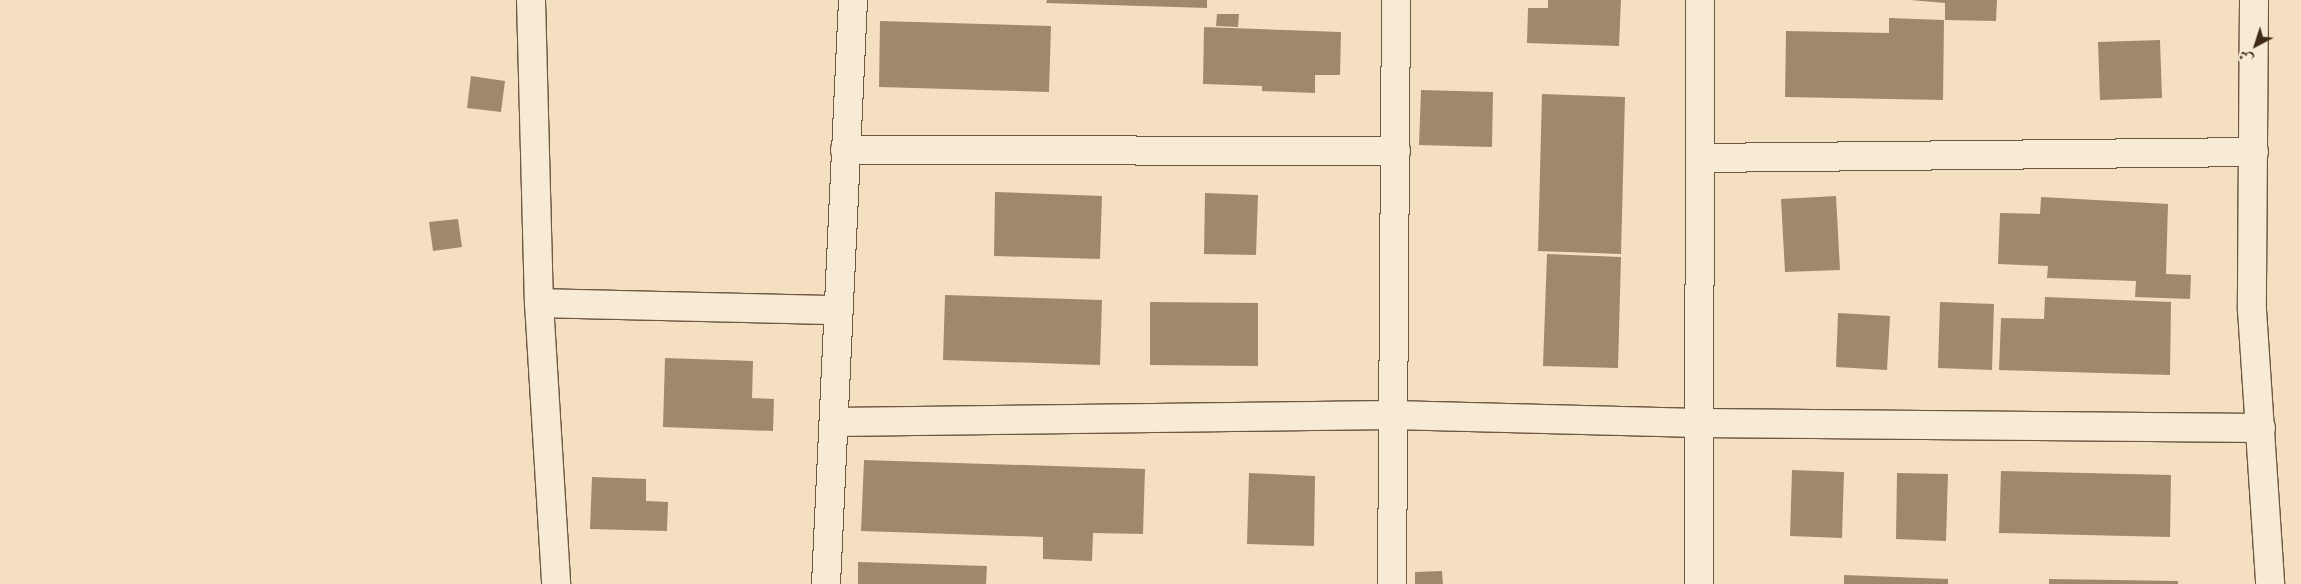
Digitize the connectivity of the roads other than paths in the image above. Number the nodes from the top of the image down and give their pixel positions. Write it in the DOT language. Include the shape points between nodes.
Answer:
graph roads {
  1 [pos="531,0"];
  2 [pos="853,0"];
  3 [pos="1396,0"];
  4 [pos="1700,0"];
  5 [pos="2254,0"];
  6 [pos="845,150"];
  7 [pos="1396,151"];
  8 [pos="2254,152"];
  9 [pos="1701,158"];
  10 [pos="539,303"];
  11 [pos="836,310"];
  12 [pos="1392,415"];
  13 [pos="835,422"];
  14 [pos="1698,423"];
  15 [pos="2261,428"];
  16 [pos="556,584"];
  17 [pos="826,584"];
  18 [pos="1392,584"];
  19 [pos="1699,584"];
  20 [pos="2270,584"];
  1 -- 10 [label="street"];
  2 -- 6 [label="street"];
  3 -- 7 [label="street"];
  4 -- 9 [label="street"];
  5 -- 8 [label="street"];
  6 -- 7 [label="street"];
  6 -- 11 [label="street"];
  7 -- 12 [label="street"];
  8 -- 9 [label="street"];
  8 -- 15 [label="street" via="2252,310"];
  9 -- 14 [label="street"];
  10 -- 11 [label="street"];
  10 -- 16 [label="street"];
  11 -- 13 [label="street"];
  12 -- 13 [label="street"];
  12 -- 14 [label="street"];
  12 -- 18 [label="street"];
  13 -- 17 [label="street"];
  14 -- 15 [label="street"];
  14 -- 19 [label="street"];
  15 -- 20 [label="street"];
}
